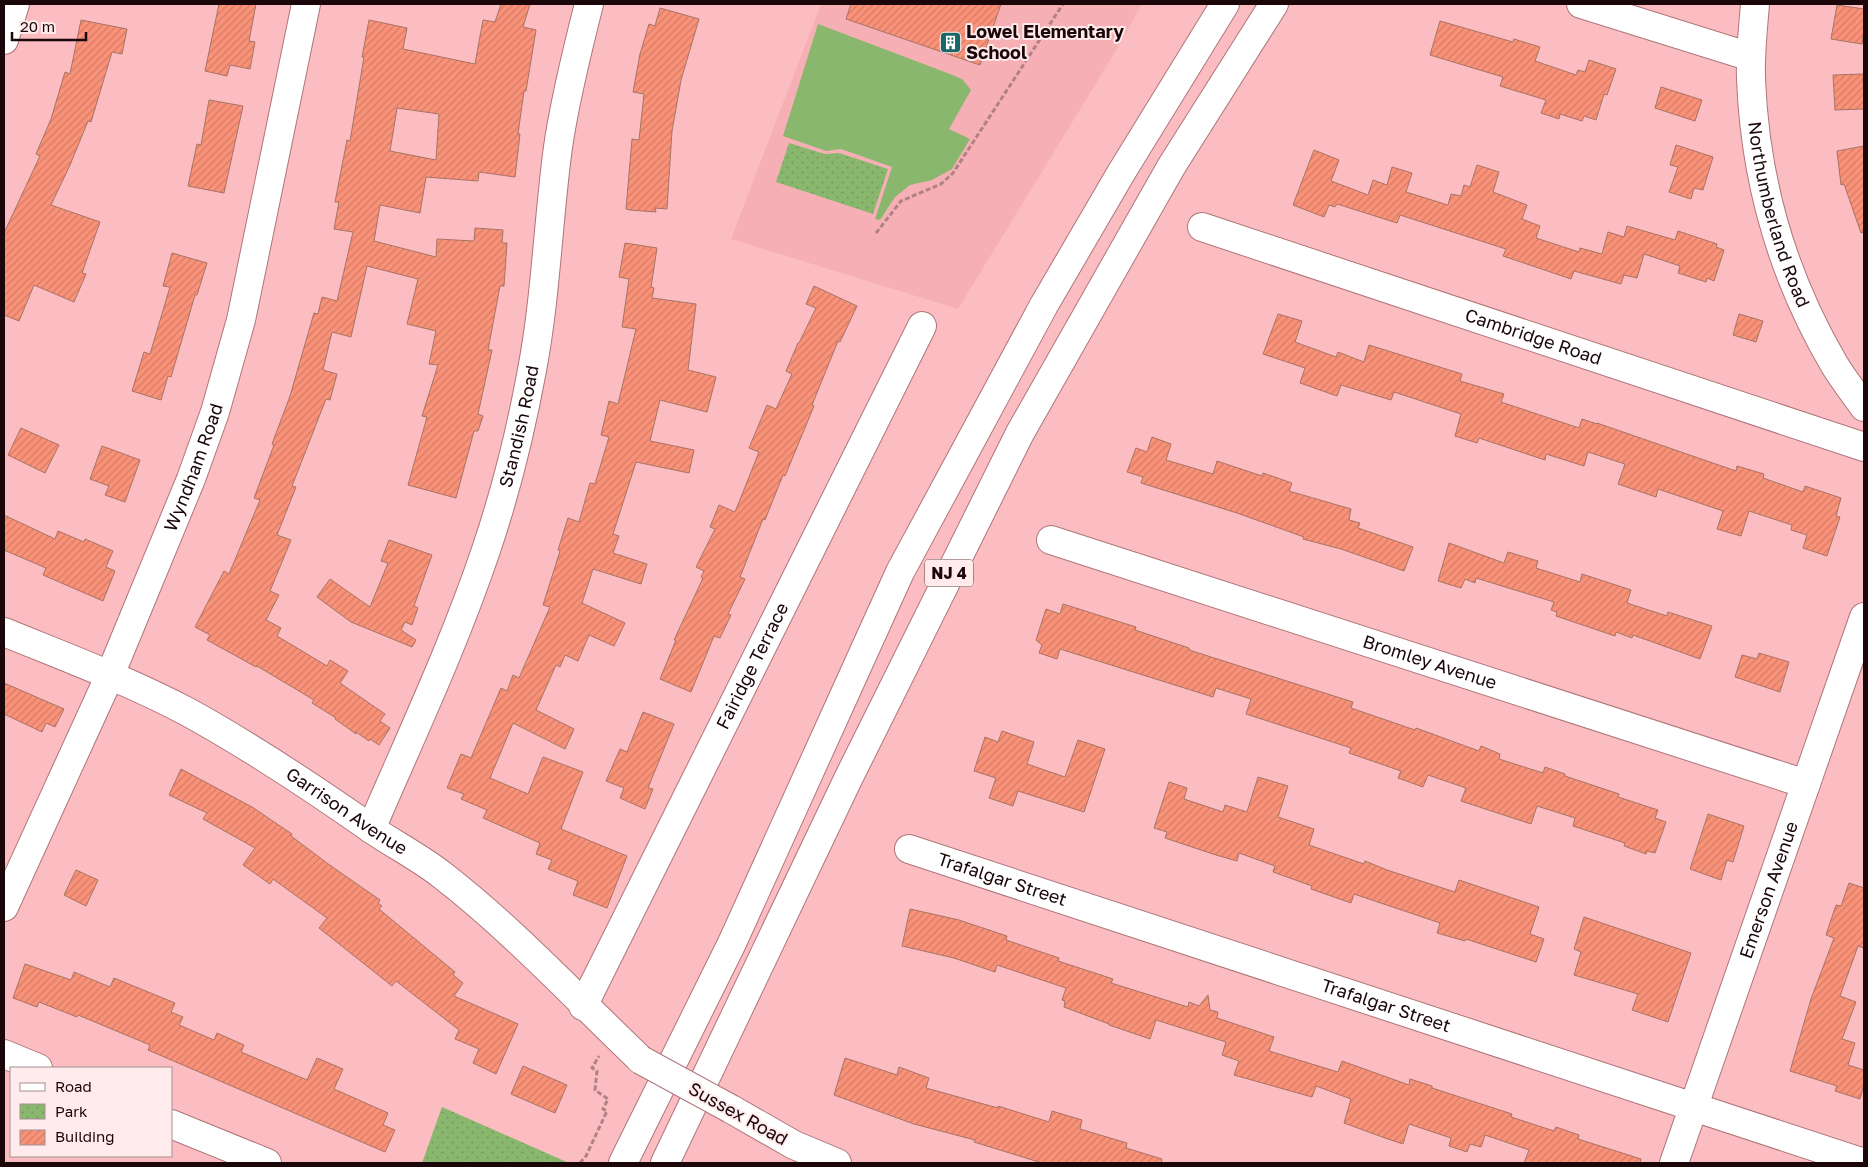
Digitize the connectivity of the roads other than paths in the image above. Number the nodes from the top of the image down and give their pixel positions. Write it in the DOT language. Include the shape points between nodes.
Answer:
graph roads {
  1 [pos="15,4"];
  2 [pos="306,4"];
  3 [pos="589,4"];
  4 [pos="1225,4"];
  5 [pos="1274,4"];
  6 [pos="1581,4"];
  7 [pos="1755,4"];
  8 [pos="4,40"];
  9 [pos="1751,57"];
  10 [pos="1202,227"];
  11 [pos="922,326"];
  12 [pos="1864,408"];
  13 [pos="1864,447"];
  14 [pos="1051,540"];
  15 [pos="1864,617"];
  16 [pos="4,632"];
  17 [pos="110,675"];
  18 [pos="1806,784"];
  19 [pos="371,829"];
  20 [pos="909,849"];
  21 [pos="4,907"];
  22 [pos="583,1006"];
  23 [pos="4,1054"];
  24 [pos="641,1060"];
  25 [pos="36,1067"];
  26 [pos="1694,1106"];
  27 [pos="172,1124"];
  28 [pos="1864,1162"];
  29 [pos="267,1163"];
  30 [pos="623,1163"];
  31 [pos="665,1163"];
  32 [pos="837,1163"];
  33 [pos="1674,1163"];
  1 -- 8 [label="main road"];
  2 -- 17 [label="main road, Wyndham Road" via="241,320 215,412 191,479"];
  3 -- 19 [label="main road, Standish Road" via="558,146 532,370 512,460 487,549 454,636"];
  4 -- 30 [label="main road, NJ 4" via="1121,172 1044,305 900,572 732,943"];
  5 -- 31 [label="main road, NJ 4" via="1171,167 1020,433 848,779"];
  6 -- 9 [label="main road"];
  7 -- 9 [label="main road, Northumberland Road"];
  9 -- 12 [label="main road, Northumberland Road" via="1756,139 1766,198 1784,256 1806,311"];
  10 -- 13 [label="main road, Cambridge Road"];
  11 -- 22 [label="main road, Fairidge Terrace"];
  14 -- 18 [label="main road, Bromley Avenue"];
  15 -- 18 [label="main road, Emerson Avenue"];
  16 -- 17 [label="main road, Garrison Avenue"];
  17 -- 19 [label="main road, Garrison Avenue" via="185,711 261,754"];
  17 -- 21 [label="main road, Wyndham Road"];
  18 -- 26 [label="main road, Emerson Avenue"];
  19 -- 22 [label="main road, Garrison Avenue" via="441,874 510,934"];
  20 -- 26 [label="main road, Trafalgar Street"];
  22 -- 24 [label="main road, Garrison Avenue"];
  23 -- 25 [label="main road"];
  24 -- 32 [label="main road, Sussex Road, bridge" via="794,1145"];
  26 -- 28 [label="main road, Trafalgar Street"];
  26 -- 33 [label="main road, Emerson Avenue"];
  27 -- 29 [label="main road"];
}
